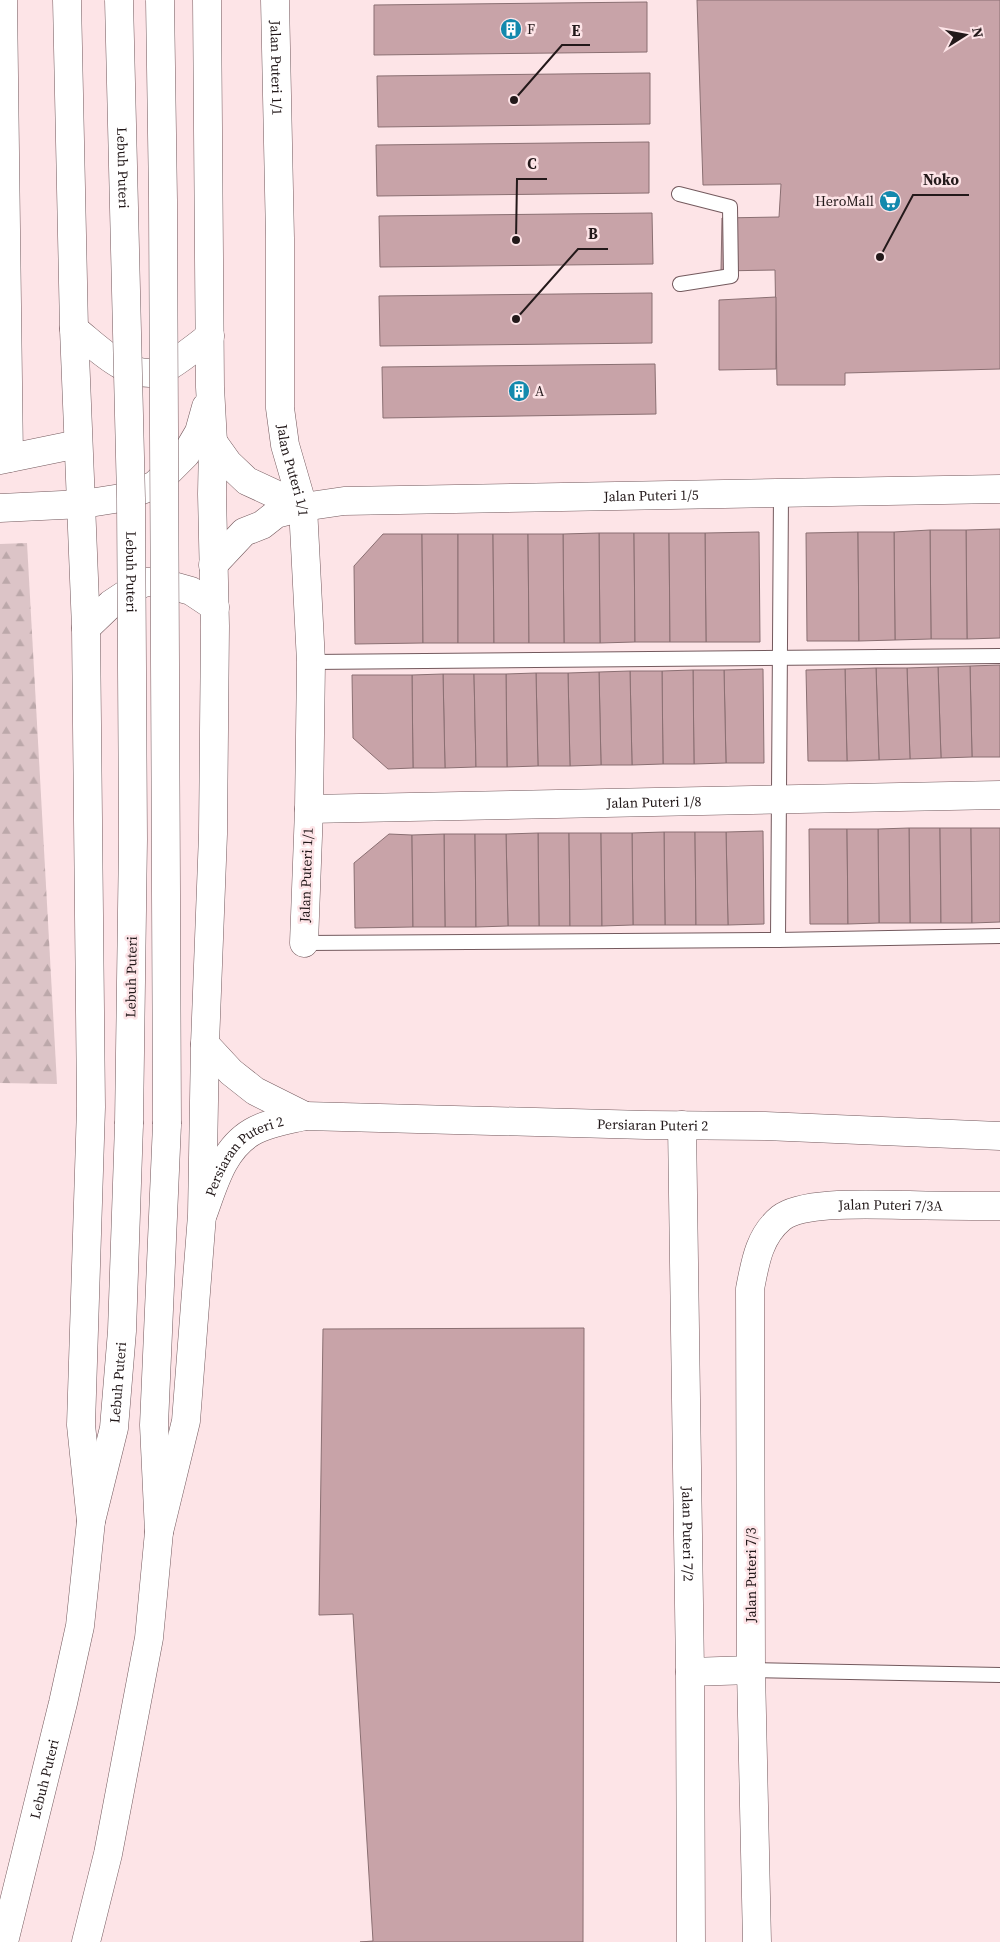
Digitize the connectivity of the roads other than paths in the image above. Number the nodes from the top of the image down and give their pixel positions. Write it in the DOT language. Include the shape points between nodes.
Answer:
graph roads {
  1 [pos="3,0"];
  2 [pos="67,0"];
  3 [pos="119,0"];
  4 [pos="160,0"];
  5 [pos="206,0"];
  6 [pos="275,0"];
  7 [pos="679,194"];
  8 [pos="680,284"];
  9 [pos="74,329"];
  10 [pos="210,336"];
  11 [pos="210,388"];
  12 [pos="213,442"];
  13 [pos="78,444"];
  14 [pos="5,459"];
  15 [pos="1000,489"];
  16 [pos="781,493"];
  17 [pos="83,504"];
  18 [pos="303,507"];
  19 [pos="0,508"];
  20 [pos="213,565"];
  21 [pos="215,606"];
  22 [pos="86,628"];
  23 [pos="1000,656"];
  24 [pos="780,658"];
  25 [pos="311,662"];
  26 [pos="1000,795"];
  27 [pos="780,800"];
  28 [pos="309,809"];
  29 [pos="1000,936"];
  30 [pos="778,940"];
  31 [pos="304,943"];
  32 [pos="205,1044"];
  33 [pos="305,1116"];
  34 [pos="682,1125"];
  35 [pos="1000,1136"];
  36 [pos="1000,1206"];
  37 [pos="202,1215"];
  38 [pos="782,1217"];
  39 [pos="91,1521"];
  40 [pos="159,1532"];
  41 [pos="751,1670"];
  42 [pos="690,1672"];
  43 [pos="1000,1675"];
  44 [pos="108,1854"];
  45 [pos="4,1942"];
  46 [pos="75,1942"];
  47 [pos="86,1942"];
  48 [pos="100,1942"];
  49 [pos="691,1942"];
  50 [pos="757,1942"];
  1 -- 14 [label="main road"];
  2 -- 9 [label="main road"];
  3 -- 39 [label="main road, Lebuh Puteri, bridge" via="132,498 133,839 129,1124 122,1331 114,1428"];
  4 -- 40 [label="main road, bridge" via="167,1124 154,1425"];
  5 -- 10 [label="main road"];
  6 -- 18 [label="main road, Jalan Puteri 1/1" via="280,408 285,445"];
  7 -- 8 [label="lane" via="730,207 731,227 731,276"];
  9 -- 10 [label="main road" via="117,363 140,372 159,372"];
  9 -- 13 [label="main road"];
  10 -- 11 [label="main road"];
  11 -- 12 [label="main road"];
  11 -- 17 [label="main road" via="199,432 186,454 155,485 121,498"];
  12 -- 18 [label="main road" via="228,463 247,480"];
  12 -- 20 [label="main road"];
  13 -- 14 [label="main road"];
  13 -- 17 [label="main road"];
  15 -- 16 [label="main road, Jalan Puteri 1/5"];
  16 -- 18 [label="main road, Jalan Puteri 1/5" via="344,501"];
  16 -- 24 [label="lane"];
  17 -- 19 [label="main road"];
  17 -- 22 [label="main road"];
  18 -- 20 [label="main road, Jalan Puteri 1/5" via="276,514 262,525 244,532"];
  18 -- 25 [label="main road, Jalan Puteri 1/1"];
  20 -- 21 [label="main road"];
  21 -- 22 [label="main road" via="191,590 159,582 144,582 111,604"];
  21 -- 32 [label="main road" via="213,834"];
  22 -- 39 [label="main road" via="91,1107 81,1425"];
  23 -- 24 [label="lane"];
  24 -- 25 [label="lane"];
  24 -- 27 [label="lane"];
  25 -- 28 [label="main road, Jalan Puteri 1/1"];
  26 -- 27 [label="main road, Jalan Puteri 1/8"];
  27 -- 28 [label="main road, Jalan Puteri 1/8"];
  27 -- 30 [label="lane"];
  28 -- 31 [label="main road, Jalan Puteri 1/1"];
  29 -- 30 [label="lane"];
  30 -- 31 [label="lane"];
  32 -- 33 [label="main road, Persiaran Puteri 2" via="254,1091"];
  32 -- 37 [label="main road"];
  33 -- 34 [label="main road, Persiaran Puteri 2"];
  33 -- 37 [label="main road, Persiaran Puteri 2" via="252,1132 238,1144 223,1161"];
  34 -- 35 [label="main road, Persiaran Puteri 2"];
  34 -- 42 [label="main road, Jalan Puteri 7/2"];
  36 -- 38 [label="main road, Jalan Puteri 7/3A" via="840,1205 808,1208"];
  37 -- 40 [label="main road" via="186,1421"];
  38 -- 41 [label="main road, Jalan Puteri 7/3" via="764,1236 750,1289"];
  39 -- 45 [label="main road, Lebuh Puteri" via="80,1626"];
  40 -- 44 [label="main road" via="149,1638"];
  41 -- 42 [label="main road"];
  41 -- 43 [label="lane"];
  41 -- 50 [label="main road, Jalan Puteri 7/3"];
  42 -- 49 [label="main road, Jalan Puteri 7/2"];
  44 -- 46 [label="main road"];
  44 -- 47 [label="main road"];
  44 -- 48 [label="main road"];
}
